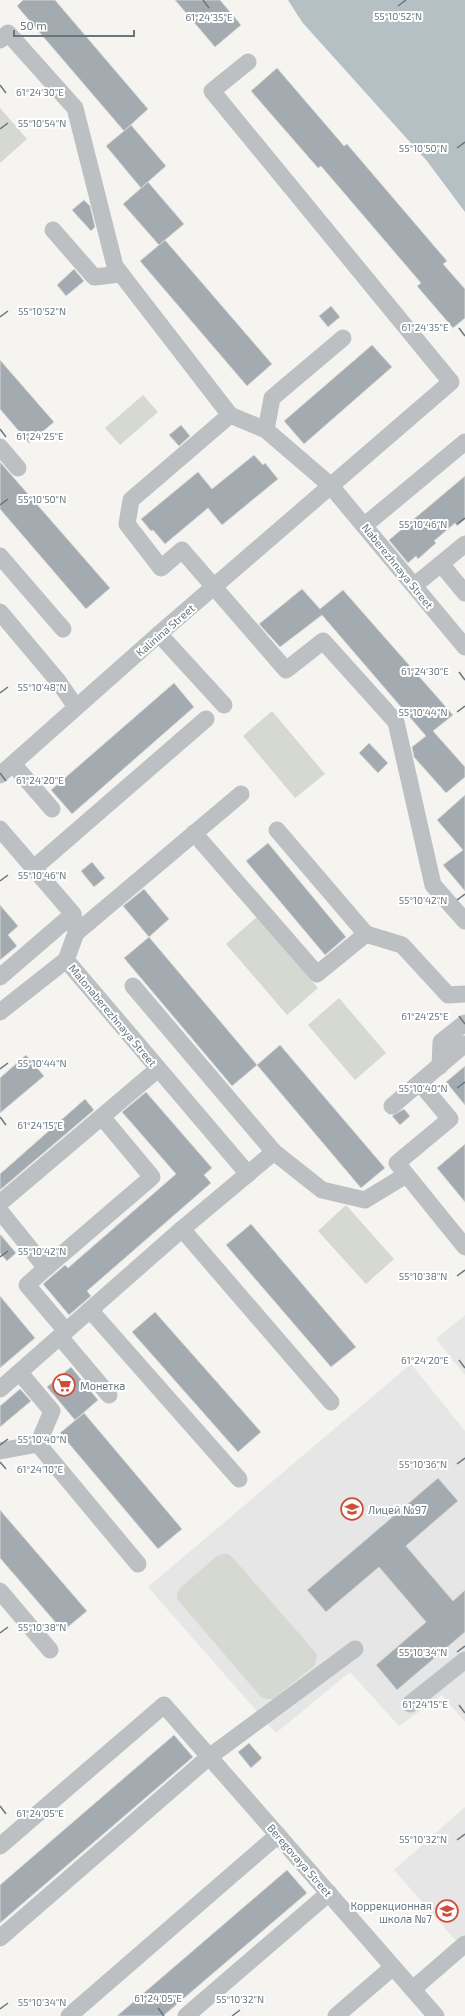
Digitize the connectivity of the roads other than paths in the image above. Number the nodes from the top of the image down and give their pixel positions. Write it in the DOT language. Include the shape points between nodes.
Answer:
graph roads {
  1 [pos="0,40"];
  2 [pos="248,62"];
  3 [pos="54,230"];
  4 [pos="121,274"];
  5 [pos="343,338"];
  6 [pos="230,415"];
  7 [pos="266,430"];
  8 [pos="464,446"];
  9 [pos="0,447"];
  10 [pos="18,468"];
  11 [pos="330,485"];
  12 [pos="365,525"];
  13 [pos="465,544"];
  14 [pos="0,556"];
  15 [pos="441,564"];
  16 [pos="415,586"];
  17 [pos="213,588"];
  18 [pos="465,593"];
  19 [pos="0,612"];
  20 [pos="63,629"];
  21 [pos="159,634"];
  22 [pos="465,647"];
  23 [pos="224,705"];
  24 [pos="76,707"];
  25 [pos="206,719"];
  26 [pos="13,764"];
  27 [pos="0,776"];
  28 [pos="241,794"];
  29 [pos="52,809"];
  30 [pos="0,829"];
  31 [pos="277,830"];
  32 [pos="194,833"];
  33 [pos="34,868"];
  34 [pos="74,914"];
  35 [pos="465,921"];
  36 [pos="76,933"];
  37 [pos="366,934"];
  38 [pos="66,960"];
  39 [pos="0,976"];
  40 [pos="133,986"];
  41 [pos="465,994"];
  42 [pos="0,1012"];
  43 [pos="465,1023"];
  44 [pos="465,1044"];
  45 [pos="440,1066"];
  46 [pos="158,1069"];
  47 [pos="420,1083"];
  48 [pos="392,1106"];
  49 [pos="102,1117"];
  50 [pos="274,1152"];
  51 [pos="248,1174"];
  52 [pos="406,1175"];
  53 [pos="0,1203"];
  54 [pos="0,1211"];
  55 [pos="182,1229"];
  56 [pos="465,1247"];
  57 [pos="46,1268"];
  58 [pos="90,1310"];
  59 [pos="63,1334"];
  60 [pos="20,1373"];
  61 [pos="0,1390"];
  62 [pos="109,1395"];
  63 [pos="331,1402"];
  64 [pos="38,1444"];
  65 [pos="0,1451"];
  66 [pos="239,1479"];
  67 [pos="138,1564"];
  68 [pos="0,1591"];
  69 [pos="50,1650"];
  70 [pos="355,1650"];
  71 [pos="465,1660"];
  72 [pos="410,1704"];
  73 [pos="209,1757"];
  74 [pos="278,1835"];
  75 [pos="0,1846"];
  76 [pos="329,1893"];
  77 [pos="0,1938"];
  78 [pos="465,1944"];
  79 [pos="393,1967"];
  80 [pos="412,1989"];
  81 [pos="69,2016"];
  82 [pos="186,2016"];
  83 [pos="336,2016"];
  84 [pos="436,2016"];
  1 -- 4 [label="street" via="8,33 75,108 115,266"];
  2 -- 11 [label="street, Kalinina Street" via="212,91 451,382"];
  3 -- 4 [label="street" via="94,277"];
  4 -- 6 [label="street"];
  5 -- 7 [label="street" via="272,398"];
  6 -- 7 [label="street, Naberezhnaya Street"];
  6 -- 17 [label="street" via="131,500 126,524 161,568 182,550"];
  7 -- 11 [label="street, Naberezhnaya Street"];
  8 -- 12 [label="street"];
  9 -- 10 [label="street"];
  11 -- 12 [label="street, Naberezhnaya Street"];
  11 -- 17 [label="street, Kalinina Street"];
  12 -- 16 [label="street, Naberezhnaya Street"];
  13 -- 15 [label="street"];
  14 -- 20 [label="street"];
  15 -- 16 [label="street"];
  15 -- 18 [label="street"];
  16 -- 22 [label="street, Naberezhnaya Street"];
  17 -- 21 [label="street, Kalinina Street"];
  17 -- 35 [label="street" via="286,670 323,641 396,722 433,885"];
  19 -- 24 [label="street" via="58,681"];
  21 -- 23 [label="street"];
  21 -- 24 [label="street, Kalinina Street"];
  24 -- 26 [label="street, Kalinina Street"];
  25 -- 33 [label="street"];
  26 -- 27 [label="street, Kalinina Street"];
  26 -- 29 [label="street"];
  28 -- 32 [label="street"];
  30 -- 33 [label="street"];
  31 -- 37 [label="street"];
  32 -- 36 [label="street"];
  32 -- 37 [label="street" via="317,974"];
  33 -- 34 [label="street"];
  34 -- 36 [label="street, Malonaberezhnaya Street"];
  34 -- 39 [label="street"];
  36 -- 38 [label="street, Malonaberezhnaya Street"];
  37 -- 41 [label="street" via="402,945 448,995"];
  38 -- 42 [label="street"];
  38 -- 46 [label="street, Malonaberezhnaya Street"];
  40 -- 50 [label="street"];
  43 -- 45 [label="street" via="441,1042"];
  44 -- 45 [label="street"];
  45 -- 47 [label="street"];
  46 -- 49 [label="street"];
  46 -- 51 [label="street, Malonaberezhnaya Street"];
  47 -- 48 [label="street"];
  47 -- 52 [label="street" via="450,1119 397,1163"];
  49 -- 53 [label="street"];
  49 -- 57 [label="street" via="152,1177"];
  50 -- 51 [label="street"];
  50 -- 52 [label="street" via="322,1190 365,1200"];
  51 -- 55 [label="street"];
  52 -- 56 [label="street"];
  54 -- 57 [label="street"];
  55 -- 58 [label="street"];
  55 -- 63 [label="street"];
  57 -- 59 [label="street" via="27,1285"];
  58 -- 59 [label="street"];
  58 -- 66 [label="street"];
  59 -- 60 [label="street"];
  59 -- 62 [label="street"];
  60 -- 61 [label="street"];
  60 -- 64 [label="street" via="52,1411"];
  64 -- 65 [label="street"];
  64 -- 67 [label="street"];
  68 -- 69 [label="street"];
  70 -- 73 [label="street"];
  71 -- 72 [label="street"];
  73 -- 74 [label="street, Beregovaya Street"];
  73 -- 75 [label="street, Beregovaya Street" via="164,1705"];
  73 -- 77 [label="street"];
  74 -- 76 [label="street, Beregovaya Street"];
  74 -- 81 [label="street"];
  76 -- 79 [label="street, Beregovaya Street"];
  76 -- 82 [label="street"];
  78 -- 80 [label="street"];
  79 -- 80 [label="street, Beregovaya Street"];
  79 -- 83 [label="street"];
  80 -- 84 [label="street, Beregovaya Street"];
}
